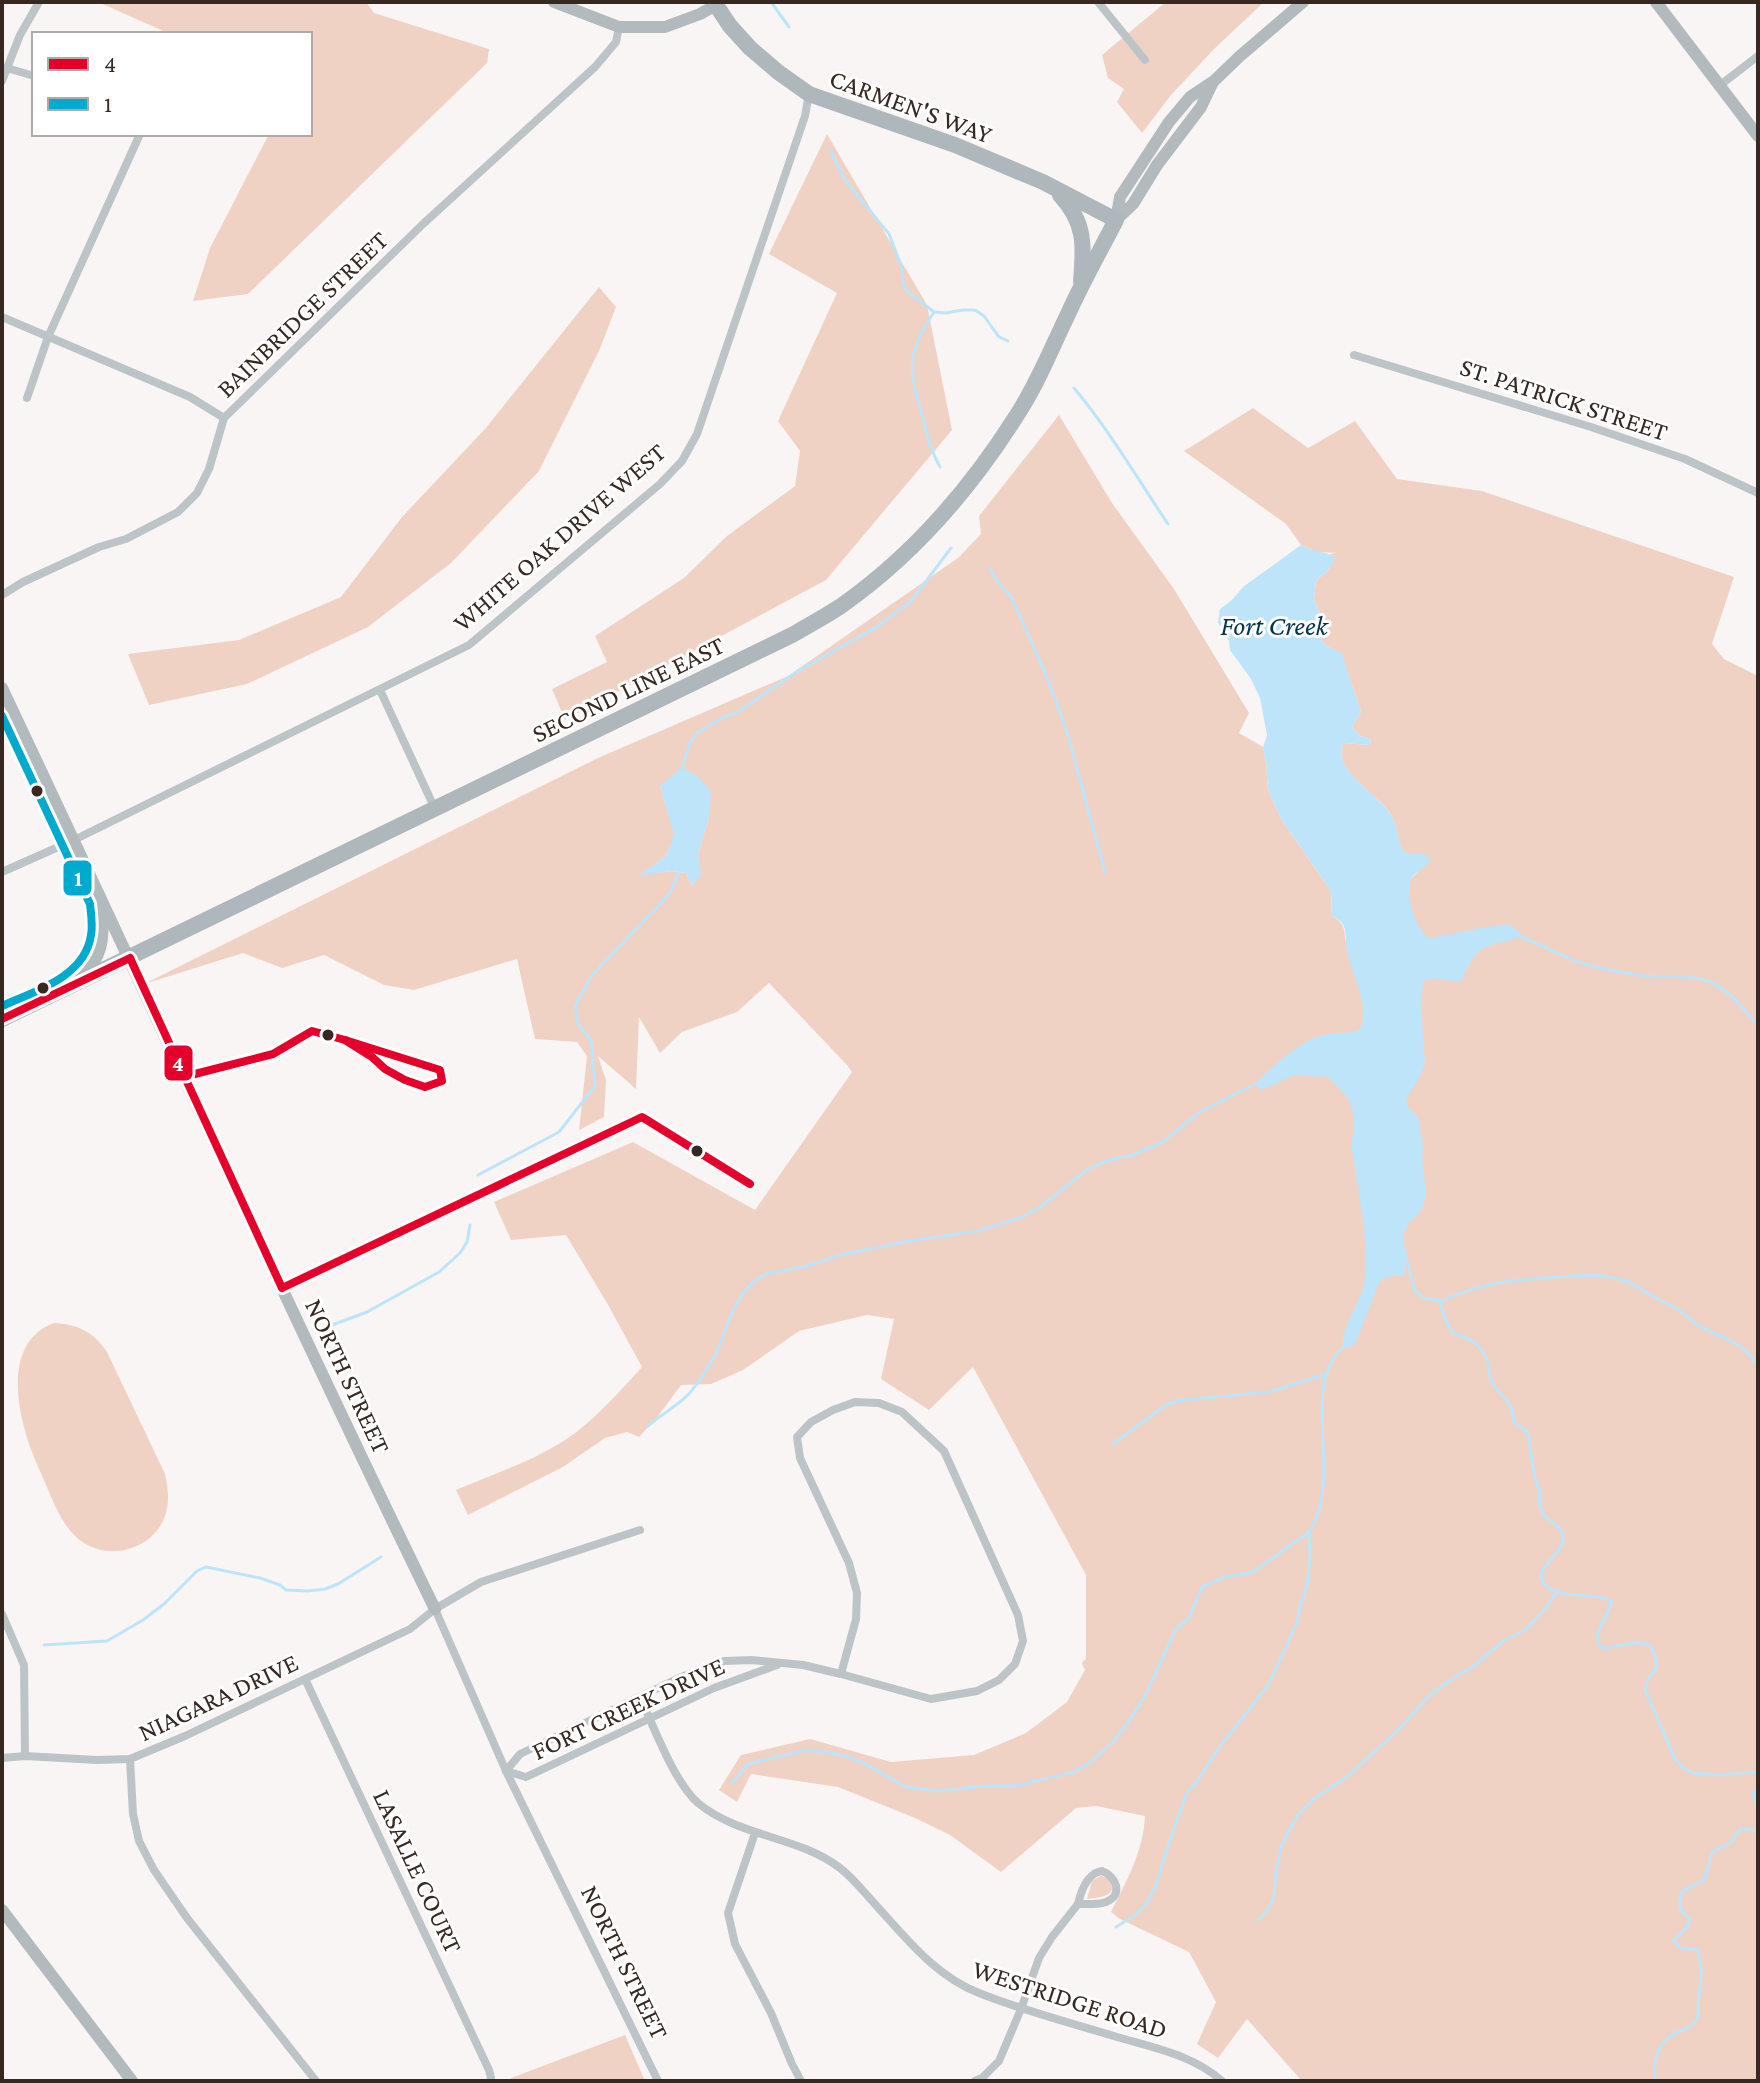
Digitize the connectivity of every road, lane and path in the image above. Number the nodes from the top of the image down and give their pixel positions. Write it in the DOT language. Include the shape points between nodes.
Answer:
graph roads {
  1 [pos="39,2"];
  2 [pos="554,2"];
  3 [pos="1098,2"];
  4 [pos="1303,2"];
  5 [pos="1656,2"];
  6 [pos="715,4"];
  7 [pos="619,27"];
  8 [pos="1758,56"];
  9 [pos="1145,60"];
  10 [pos="7,68"];
  11 [pos="32,75"];
  12 [pos="2,81"];
  13 [pos="1719,86"];
  14 [pos="809,94"];
  15 [pos="139,136"];
  16 [pos="1758,136"];
  17 [pos="1053,187"];
  18 [pos="1116,220"];
  19 [pos="1081,287"];
  20 [pos="2,317"];
  21 [pos="48,337"];
  22 [pos="1354,355"];
  23 [pos="27,398"];
  24 [pos="224,418"];
  25 [pos="1758,493"];
  26 [pos="2,595"];
  27 [pos="2,688"];
  28 [pos="380,690"];
  29 [pos="435,810"];
  30 [pos="74,840"];
  31 [pos="2,872"];
  32 [pos="102,901"];
  33 [pos="130,958"];
  34 [pos="77,983"];
  35 [pos="2,1019"];
  36 [pos="640,1530"];
  37 [pos="435,1609"];
  38 [pos="2,1614"];
  39 [pos="781,1663"];
  40 [pos="841,1674"];
  41 [pos="305,1679"];
  42 [pos="640,1697"];
  43 [pos="650,1719"];
  44 [pos="25,1756"];
  45 [pos="2,1758"];
  46 [pos="130,1759"];
  47 [pos="506,1771"];
  48 [pos="755,1833"];
  49 [pos="1078,1904"];
  50 [pos="2,1910"];
  51 [pos="1021,2009"];
  52 [pos="132,2081"];
  53 [pos="316,2081"];
  54 [pos="490,2081"];
  55 [pos="658,2081"];
  56 [pos="801,2081"];
  57 [pos="975,2081"];
  58 [pos="1222,2081"];
  1 -- 10 [label="street"];
  2 -- 7 [label="street"];
  3 -- 9 [label="street"];
  4 -- 18 [label="street, SECOND LINE EAST" via="1214,81 1133,204"];
  5 -- 13 [label="street"];
  6 -- 7 [label="street" via="665,27"];
  6 -- 14 [label="highway, CARMEN'S WAY" via="750,48"];
  7 -- 24 [label="street, BAINBRIDGE STREET" via="616,42 595,67 423,224"];
  8 -- 13 [label="street"];
  10 -- 11 [label="street"];
  10 -- 12 [label="street"];
  13 -- 16 [label="street"];
  14 -- 17 [label="highway, CARMEN'S WAY" via="955,145"];
  14 -- 28 [label="street, WHITE OAK DRIVE WEST" via="697,434 682,461 469,645"];
  15 -- 21 [label="street"];
  17 -- 18 [label="highway, CARMEN'S WAY"];
  17 -- 19 [label="highway" via="1081,230"];
  18 -- 19 [label="highway, SECOND LINE EAST"];
  19 -- 29 [label="highway, SECOND LINE EAST" via="1039,377 994,450 934,523 875,580 794,634"];
  20 -- 21 [label="street"];
  21 -- 23 [label="street"];
  21 -- 24 [label="street" via="190,397"];
  22 -- 25 [label="street, ST. PATRICK STREET" via="1685,459"];
  24 -- 26 [label="street, BAINBRIDGE STREET" via="209,469 197,493 178,512"];
  27 -- 30 [label="street, NORTH STREET"];
  28 -- 29 [label="street"];
  28 -- 30 [label="street, WHITE OAK DRIVE WEST"];
  29 -- 33 [label="highway, SECOND LINE EAST"];
  30 -- 31 [label="street, WHITE OAK DRIVE WEST"];
  30 -- 32 [label="street, NORTH STREET"];
  32 -- 33 [label="street, NORTH STREET"];
  32 -- 34 [label="street" via="101,949"];
  33 -- 34 [label="highway, SECOND LINE EAST"];
  33 -- 37 [label="street, NORTH STREET"];
  34 -- 35 [label="highway, SECOND LINE EAST"];
  36 -- 37 [label="street, NIAGARA DRIVE" via="481,1582"];
  37 -- 41 [label="street, NIAGARA DRIVE" via="410,1629"];
  37 -- 47 [label="street, NORTH STREET"];
  38 -- 44 [label="street" via="24,1665"];
  39 -- 40 [label="street, FORT CREEK DRIVE"];
  39 -- 42 [label="street, FORT CREEK DRIVE" via="724,1661"];
  39 -- 43 [label="street, FORT CREEK DRIVE"];
  40 -- 40 [label="street, FORT CREEK DRIVE" via="931,1699 962,1694 999,1680 1015,1664 1023,1641 1018,1615 944,1451 902,1412 879,1403 855,1402 833,1410 797,1437 800,1458 849,1563 857,1593 856,1619"];
  41 -- 46 [label="street, NIAGARA DRIVE"];
  41 -- 54 [label="street, LASALLE COURT"];
  42 -- 43 [label="street, WESTRIDGE ROAD"];
  42 -- 47 [label="street, FORT CREEK DRIVE" via="520,1754"];
  43 -- 47 [label="street, FORT CREEK DRIVE" via="526,1777"];
  43 -- 48 [label="street, WESTRIDGE ROAD" via="682,1785 697,1802"];
  44 -- 45 [label="street, NIAGARA DRIVE"];
  44 -- 46 [label="street, NIAGARA DRIVE"];
  46 -- 53 [label="street" via="133,1814 154,1870"];
  47 -- 55 [label="street, NORTH STREET"];
  48 -- 51 [label="street, WESTRIDGE ROAD" via="839,1867 940,1971 975,1992"];
  48 -- 56 [label="street" via="728,1913 735,1944"];
  49 -- 49 [label="street" via="1092,1874 1112,1876 1117,1891 1111,1899"];
  49 -- 51 [label="street" via="1039,1958"];
  50 -- 52 [label="street"];
  51 -- 57 [label="street" via="999,2061"];
  51 -- 58 [label="street, WESTRIDGE ROAD" via="1184,2057"];
}
